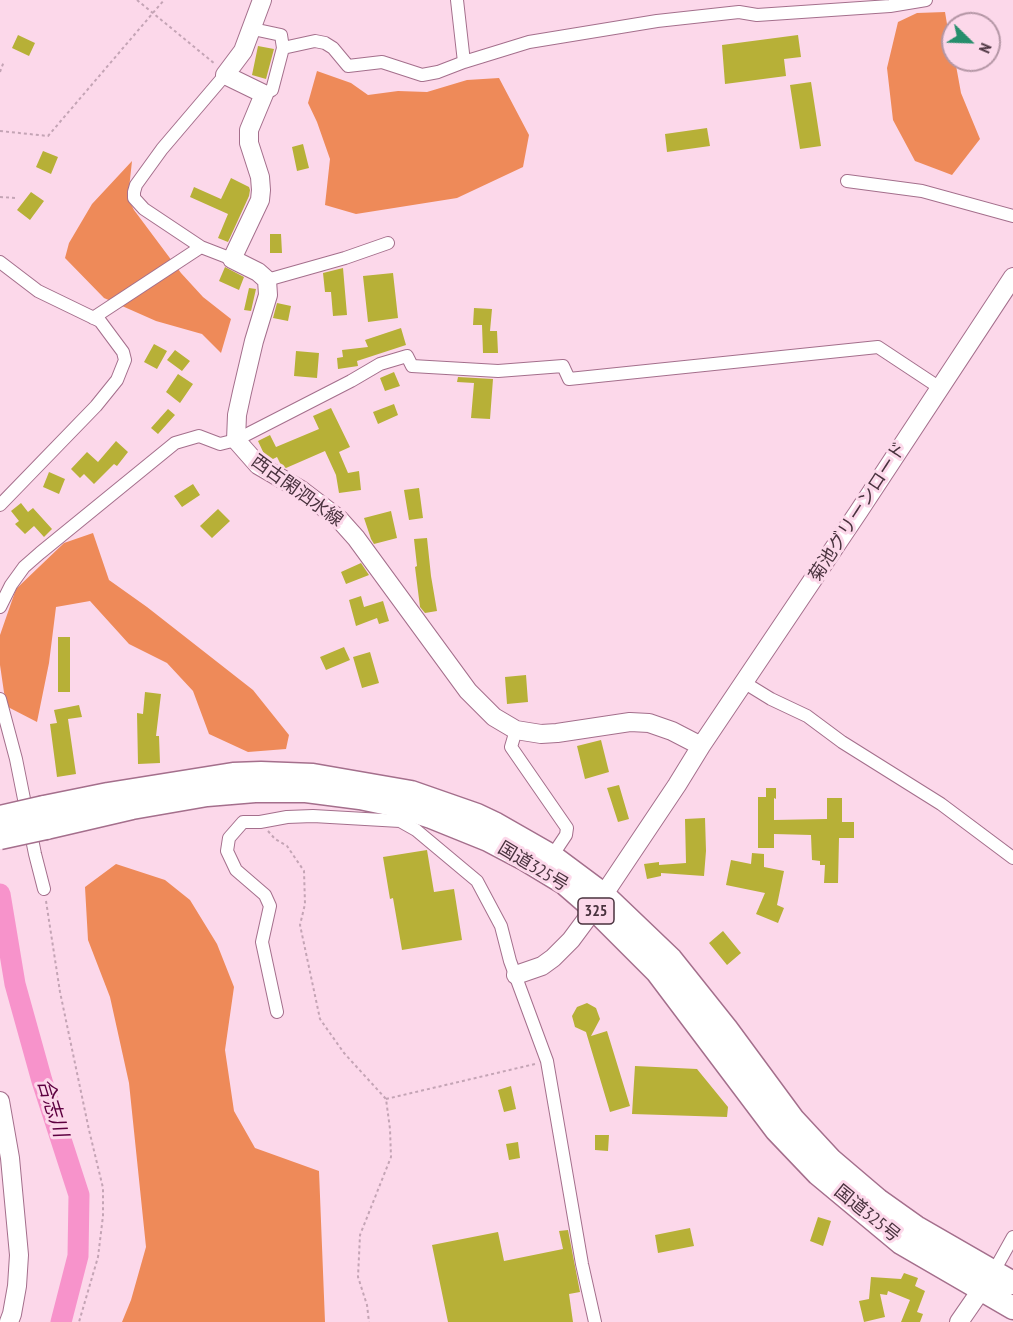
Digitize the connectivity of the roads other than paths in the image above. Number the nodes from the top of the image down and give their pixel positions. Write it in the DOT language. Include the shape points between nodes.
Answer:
graph roads {
  1 [pos="262,0"];
  2 [pos="457,0"];
  3 [pos="926,0"];
  4 [pos="750,6"];
  5 [pos="253,29"];
  6 [pos="283,48"];
  7 [pos="464,62"];
  8 [pos="225,75"];
  9 [pos="264,94"];
  10 [pos="847,182"];
  11 [pos="1013,216"];
  12 [pos="388,243"];
  13 [pos="201,247"];
  14 [pos="232,259"];
  15 [pos="0,262"];
  16 [pos="1013,277"];
  17 [pos="267,280"];
  18 [pos="93,318"];
  19 [pos="939,388"];
  20 [pos="236,440"];
  21 [pos="0,505"];
  22 [pos="0,607"];
  23 [pos="745,683"];
  24 [pos="0,699"];
  25 [pos="516,730"];
  26 [pos="701,746"];
  27 [pos="0,817"];
  28 [pos="45,818"];
  29 [pos="0,838"];
  30 [pos="552,856"];
  31 [pos="1013,858"];
  32 [pos="44,889"];
  33 [pos="599,902"];
  34 [pos="516,975"];
  35 [pos="278,1012"];
  36 [pos="0,1101"];
  37 [pos="1013,1237"];
  38 [pos="996,1281"];
  39 [pos="1013,1308"];
  40 [pos="9,1322"];
  41 [pos="595,1322"];
  42 [pos="959,1322"];
  1 -- 5 [label="main road"];
  2 -- 7 [label="street"];
  3 -- 4 [label="street" via="757,15"];
  4 -- 7 [label="street" via="529,42"];
  5 -- 6 [label="street" via="281,35"];
  5 -- 8 [label="main road"];
  6 -- 7 [label="street" via="321,42 333,48 348,66 382,63 422,75"];
  6 -- 9 [label="street" via="272,90"];
  8 -- 9 [label="main road"];
  8 -- 13 [label="street" via="162,149 134,192 134,198 144,208"];
  9 -- 14 [label="main road" via="249,130 260,177 260,200"];
  10 -- 11 [label="street" via="922,192"];
  12 -- 17 [label="street"];
  13 -- 14 [label="street"];
  13 -- 18 [label="street"];
  14 -- 17 [label="main road"];
  15 -- 18 [label="street" via="38,291"];
  16 -- 19 [label="main road, 菊池グリーンロード"];
  17 -- 20 [label="main road, 西古閑泗水線" via="268,295 242,392"];
  18 -- 21 [label="street" via="100,321 123,352 125,360 117,380"];
  19 -- 20 [label="street" via="878,347 569,379 563,366 498,371 412,366 407,356 380,364"];
  19 -- 23 [label="main road, 菊池グリーンロード"];
  20 -- 22 [label="street" via="220,444 199,436 175,443 40,552 24,567"];
  20 -- 25 [label="main road, 西古閑泗水線" via="258,465 301,490 339,519 468,691 494,717"];
  23 -- 26 [label="main road, 菊池グリーンロード"];
  23 -- 31 [label="street" via="807,716 941,804"];
  24 -- 32 [label="street"];
  25 -- 26 [label="main road, 西古閑泗水線" via="541,734 649,723"];
  25 -- 30 [label="street" via="511,747 567,828"];
  26 -- 33 [label="main road, 菊池グリーンロード"];
  27 -- 28 [label="highway, 国道325号 / 325, bridge"];
  28 -- 29 [label="highway, 国道325号 / 325, bridge"];
  28 -- 30 [label="highway, 国道325号 / 325" via="108,794 233,774 313,775 411,792 440,801 496,824"];
  28 -- 33 [label="highway, 国道325号 / 325" via="255,791 306,791 360,798 431,817 488,840"];
  30 -- 33 [label="highway, 国道325号 / 325"];
  33 -- 34 [label="main road, 菊池グリーンロード" via="553,958"];
  33 -- 38 [label="highway, 国道325号 / 325" via="671,959 793,1119 831,1160 878,1200"];
  34 -- 35 [label="street" via="501,926 477,881 400,821 313,816 243,822 229,838 227,851 236,870 265,895 270,906 262,942"];
  34 -- 41 [label="street" via="547,1061"];
  36 -- 40 [label="main road" via="19,1255"];
  37 -- 38 [label="street"];
  38 -- 39 [label="highway, 国道325号 / 325"];
  38 -- 42 [label="main road"];
}
